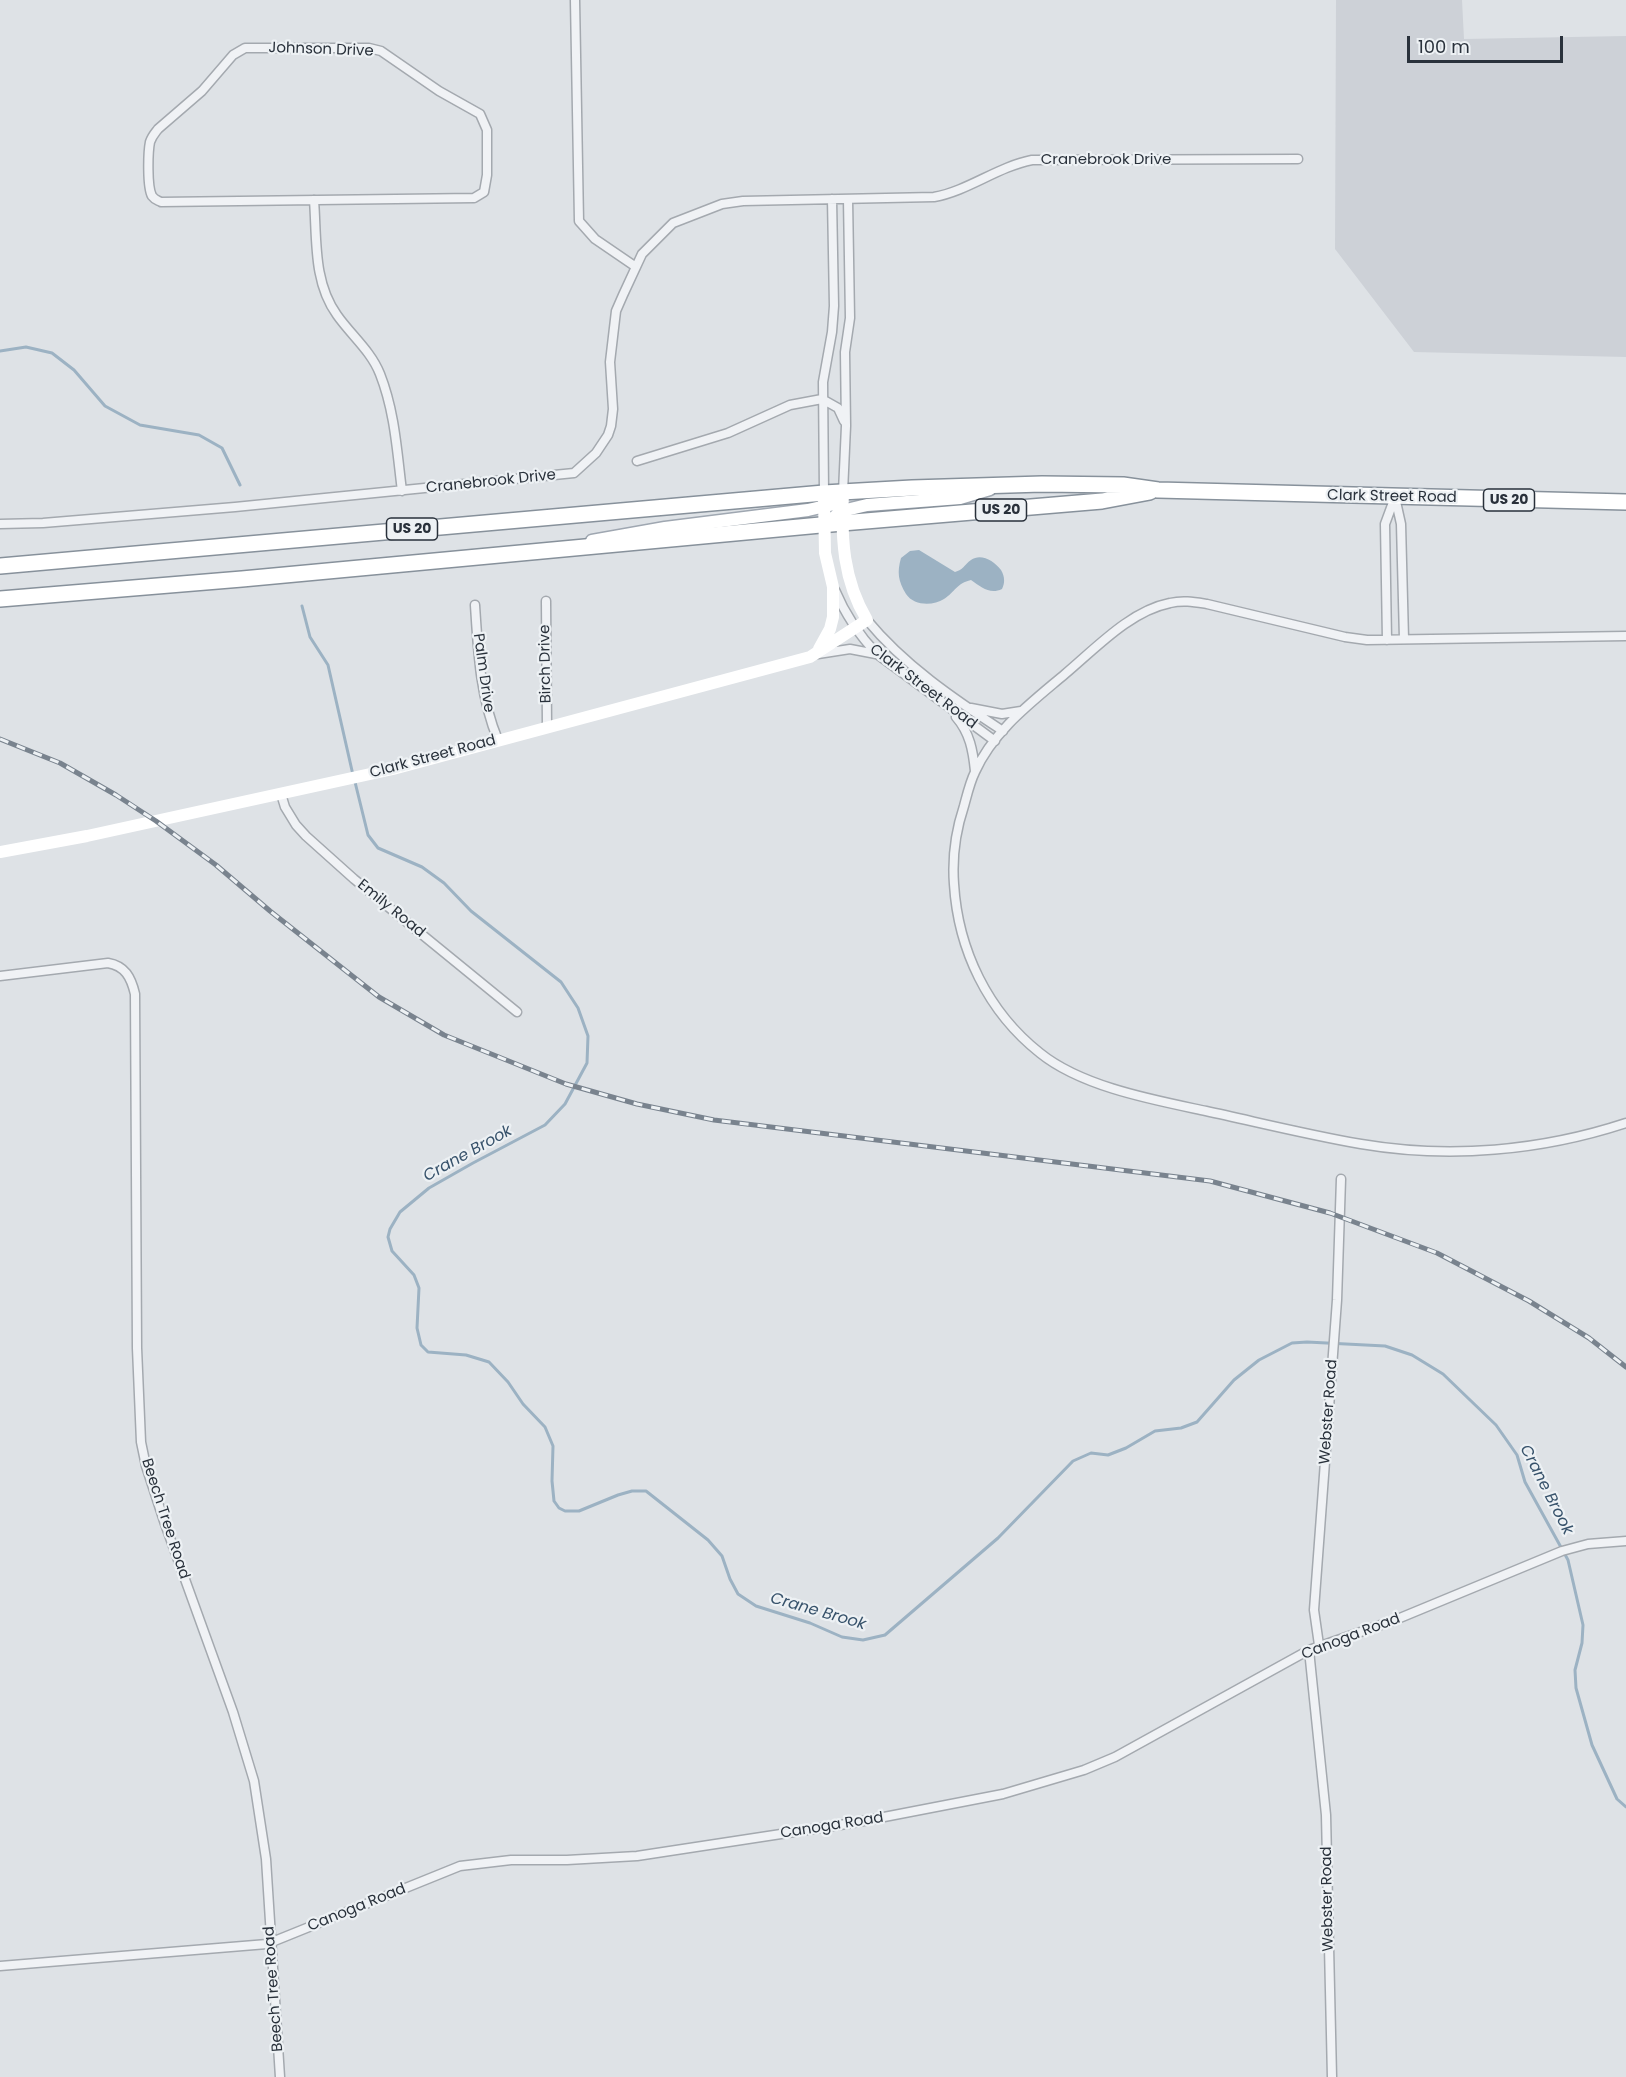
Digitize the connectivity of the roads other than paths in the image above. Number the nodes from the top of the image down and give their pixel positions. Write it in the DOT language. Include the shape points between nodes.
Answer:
graph roads {
  1 [pos="575,0"];
  2 [pos="1298,159"];
  3 [pos="832,199"];
  4 [pos="848,199"];
  5 [pos="314,200"];
  6 [pos="636,267"];
  7 [pos="822,399"];
  8 [pos="846,426"];
  9 [pos="637,461"];
  10 [pos="1002,485"];
  11 [pos="1158,490"];
  12 [pos="402,491"];
  13 [pos="843,492"];
  14 [pos="1395,497"];
  15 [pos="824,500"];
  16 [pos="1626,502"];
  17 [pos="842,517"];
  18 [pos="0,524"];
  19 [pos="824,525"];
  20 [pos="541,552"];
  21 [pos="0,566"];
  22 [pos="833,587"];
  23 [pos="0,599"];
  24 [pos="546,601"];
  25 [pos="475,605"];
  26 [pos="867,620"];
  27 [pos="856,628"];
  28 [pos="1626,636"];
  29 [pos="1404,639"];
  30 [pos="1387,640"];
  31 [pos="877,654"];
  32 [pos="815,655"];
  33 [pos="948,707"];
  34 [pos="968,708"];
  35 [pos="1021,711"];
  36 [pos="547,726"];
  37 [pos="1003,731"];
  38 [pos="498,740"];
  39 [pos="995,741"];
  40 [pos="975,772"];
  41 [pos="281,794"];
  42 [pos="0,852"];
  43 [pos="0,976"];
  44 [pos="517,1012"];
  45 [pos="1626,1124"];
  46 [pos="1341,1179"];
  47 [pos="1626,1541"];
  48 [pos="1319,1646"];
  49 [pos="1310,1650"];
  50 [pos="271,1943"];
  51 [pos="0,1966"];
  52 [pos="280,2077"];
  53 [pos="1332,2077"];
  1 -- 6 [label="street" via="579,221 595,239"];
  2 -- 4 [label="street, Cranebrook Drive" via="1032,160 951,194"];
  3 -- 4 [label="street, Cranebrook Drive"];
  3 -- 6 [label="street, Cranebrook Drive" via="722,204 673,223 642,254"];
  3 -- 7 [label="street" via="834,313"];
  4 -- 8 [label="street" via="850,318 844,352"];
  5 -- 5 [label="street, Johnson Drive" via="157,201 151,194 149,180 152,136 202,91 233,55 245,48 375,49 476,111 485,122 486,187 474,198"];
  5 -- 12 [label="street" via="320,274 338,316 380,373 395,427"];
  6 -- 12 [label="street, Cranebrook Drive" via="616,311 610,362 611,426 596,453 574,473"];
  7 -- 8 [label="street" via="838,408"];
  7 -- 9 [label="street" via="790,405 728,433"];
  7 -- 15 [label="street"];
  8 -- 13 [label="street"];
  10 -- 11 [label="highway, Clark Street Road / US 20" via="1123,485"];
  10 -- 13 [label="highway, Clark Street Road / US 20"];
  10 -- 17 [label="street" via="960,498 867,506"];
  11 -- 14 [label="highway, Clark Street Road / US 20"];
  11 -- 17 [label="highway, Clark Street Road / US 20" via="1102,501"];
  12 -- 18 [label="street, Cranebrook Drive"];
  13 -- 15 [label="highway, Clark Street Road / US 20"];
  13 -- 17 [label="street, Clark Street Road"];
  14 -- 16 [label="highway, Clark Street Road / US 20"];
  14 -- 29 [label="street" via="1401,524"];
  14 -- 30 [label="street" via="1385,524"];
  15 -- 19 [label="street, Clark Street Road"];
  15 -- 20 [label="street"];
  15 -- 21 [label="highway, Clark Street Road / US 20"];
  17 -- 19 [label="highway, Clark Street Road / US 20"];
  17 -- 26 [label="street, Clark Street Road" via="848,576"];
  19 -- 20 [label="highway, US 20"];
  19 -- 22 [label="street, Clark Street Road" via="825,553"];
  20 -- 23 [label="highway, US 20"];
  22 -- 27 [label="street, Clark Street Road" via="843,611"];
  22 -- 32 [label="street" via="830,629"];
  24 -- 36 [label="street, Birch Drive"];
  25 -- 38 [label="street, Palm Drive" via="482,687"];
  26 -- 27 [label="street, Clark Street Road"];
  26 -- 34 [label="street, Clark Street Road" via="896,652"];
  27 -- 31 [label="street, Clark Street Road"];
  27 -- 32 [label="street, Clark Street Road"];
  28 -- 29 [label="street"];
  29 -- 30 [label="street"];
  30 -- 35 [label="street" via="1345,638 1207,604 1171,603 1146,611 1125,625"];
  31 -- 32 [label="street" via="850,650"];
  31 -- 33 [label="street, Clark Street Road"];
  32 -- 36 [label="street, Clark Street Road"];
  33 -- 39 [label="street, Clark Street Road"];
  33 -- 40 [label="street" via="968,734"];
  34 -- 35 [label="street" via="1002,714"];
  34 -- 37 [label="street, Clark Street Road"];
  35 -- 37 [label="street"];
  36 -- 38 [label="street, Clark Street Road"];
  37 -- 39 [label="street"];
  38 -- 41 [label="street, Clark Street Road"];
  39 -- 40 [label="street"];
  40 -- 45 [label="street" via="959,820 953,860 964,946 993,1002 1016,1030 1041,1054 1068,1070 1109,1088 1149,1099 1325,1137 1411,1150 1512,1149"];
  41 -- 42 [label="street, Clark Street Road"];
  41 -- 44 [label="street, Emily Road" via="290,816 306,836"];
  43 -- 50 [label="street, Beech Tree Road" via="108,963 121,967 132,981 141,1442 165,1524 254,1781 266,1859"];
  46 -- 48 [label="street, Webster Road" via="1335,1328 1314,1610"];
  47 -- 48 [label="street, Canoga Road" via="1562,1551 1395,1620"];
  48 -- 49 [label="street, Canoga Road"];
  49 -- 50 [label="street, Canoga Road" via="1115,1756 1040,1785 903,1815 638,1856 511,1860 460,1866"];
  49 -- 53 [label="street, Webster Road" via="1326,1815"];
  50 -- 51 [label="street, Canoga Road"];
  50 -- 52 [label="street, Beech Tree Road"];
}
